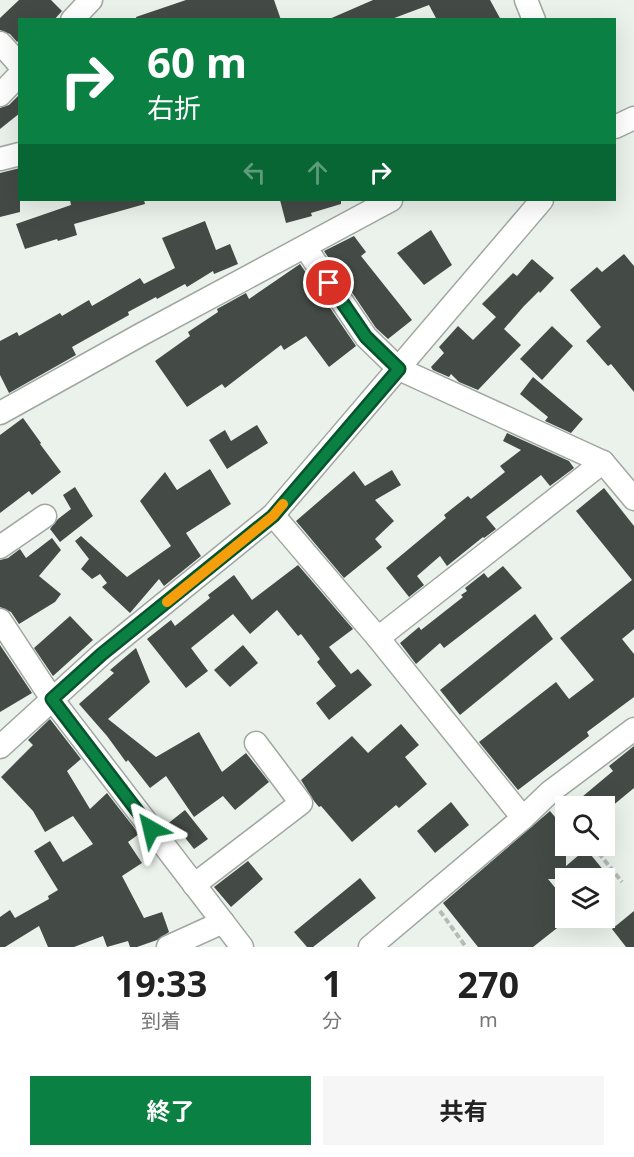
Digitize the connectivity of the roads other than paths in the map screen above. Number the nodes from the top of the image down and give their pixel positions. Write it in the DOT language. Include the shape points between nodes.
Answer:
graph roads {
  1 [pos="91,0"];
  2 [pos="526,0"];
  3 [pos="74,18"];
  4 [pos="533,18"];
  5 [pos="0,43"];
  6 [pos="18,63"];
  7 [pos="18,76"];
  8 [pos="0,95"];
  9 [pos="18,154"];
  10 [pos="0,159"];
  11 [pos="389,201"];
  12 [pos="541,201"];
  13 [pos="305,247"];
  14 [pos="399,369"];
  15 [pos="0,413"];
  16 [pos="603,462"];
  17 [pos="634,499"];
  18 [pos="45,516"];
  19 [pos="273,516"];
  20 [pos="0,547"];
  21 [pos="4,634"];
  22 [pos="378,638"];
  23 [pos="52,699"];
  24 [pos="633,732"];
  25 [pos="256,743"];
  26 [pos="0,747"];
  27 [pos="523,818"];
  28 [pos="194,885"];
  29 [pos="223,922"];
  30 [pos="168,947"];
  31 [pos="242,947"];
  32 [pos="370,947"];
  1 -- 3 [label="street"];
  2 -- 4 [label="street"];
  5 -- 6 [label="street"];
  7 -- 8 [label="street"];
  9 -- 10 [label="street"];
  11 -- 13 [label="street"];
  12 -- 14 [label="street"];
  13 -- 14 [label="street" via="366,337"];
  13 -- 15 [label="street"];
  14 -- 16 [label="street"];
  14 -- 19 [label="street"];
  16 -- 17 [label="street"];
  16 -- 22 [label="street"];
  18 -- 20 [label="street"];
  19 -- 22 [label="street"];
  19 -- 23 [label="street"];
  21 -- 23 [label="street"];
  22 -- 27 [label="street"];
  23 -- 26 [label="street"];
  23 -- 28 [label="street"];
  24 -- 27 [label="street" via="550,792"];
  25 -- 28 [label="street" via="301,803"];
  27 -- 32 [label="street"];
  28 -- 29 [label="street"];
  29 -- 30 [label="street"];
  29 -- 31 [label="street"];
}
